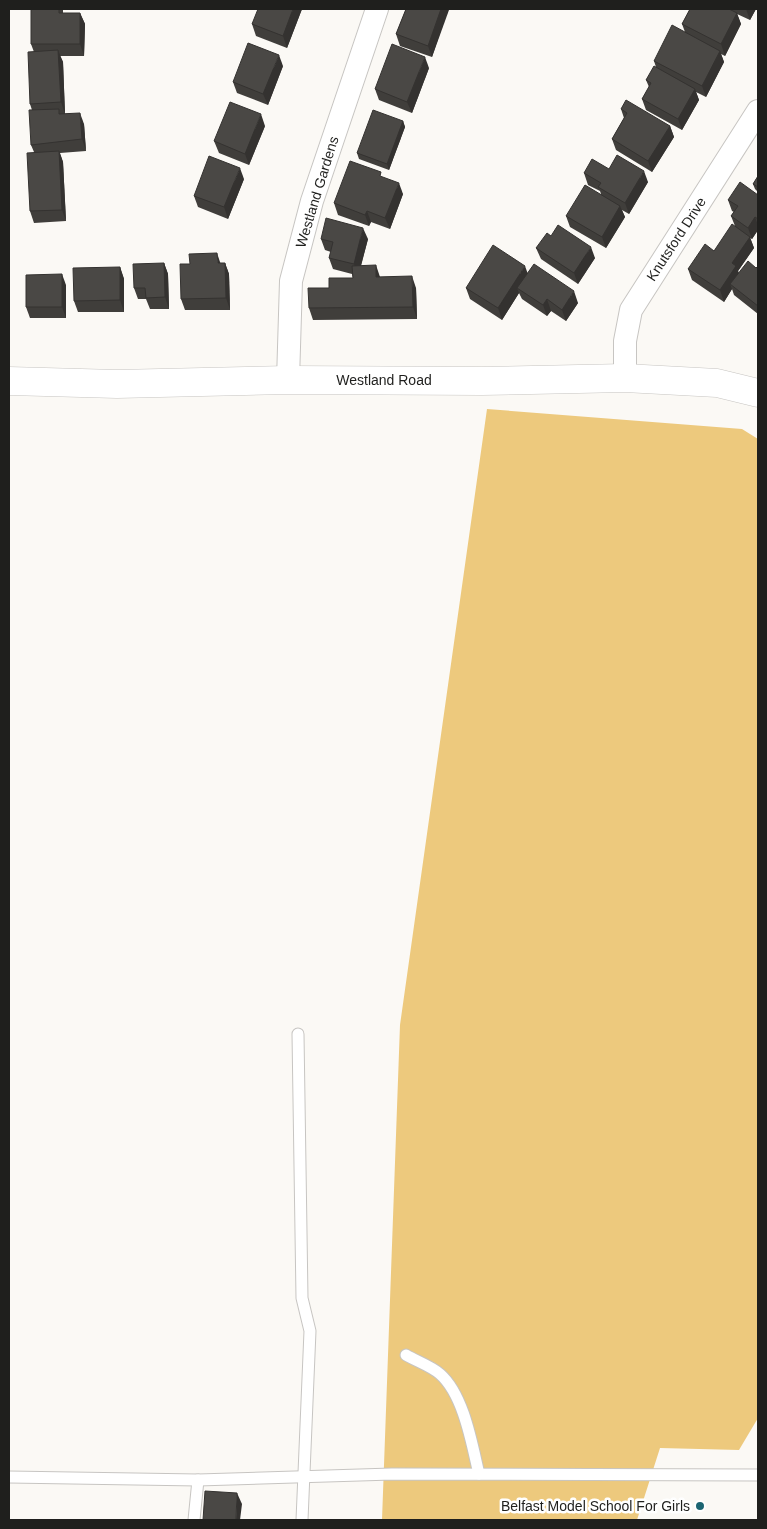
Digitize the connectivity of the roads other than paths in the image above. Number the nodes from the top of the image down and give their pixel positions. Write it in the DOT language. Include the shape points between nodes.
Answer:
graph roads {
  1 [pos="377,9"];
  2 [pos="758,111"];
  3 [pos="625,378"];
  4 [pos="288,380"];
  5 [pos="9,381"];
  6 [pos="758,393"];
  7 [pos="298,1034"];
  8 [pos="406,1355"];
  9 [pos="479,1474"];
  10 [pos="758,1475"];
  11 [pos="9,1477"];
  12 [pos="303,1478"];
  13 [pos="198,1480"];
  14 [pos="194,1520"];
  15 [pos="302,1520"];
  1 -- 4 [label="street, Westland Gardens" via="312,201 291,281"];
  2 -- 3 [label="street, Knutsford Drive" via="631,310 625,341"];
  3 -- 4 [label="street, Westland Road"];
  3 -- 6 [label="street, Westland Road" via="717,383"];
  4 -- 5 [label="street, Westland Road" via="117,384"];
  7 -- 12 [label="lane" via="302,1298 310,1332"];
  8 -- 9 [label="lane" via="440,1374 453,1392 468,1427"];
  9 -- 10 [label="lane"];
  9 -- 12 [label="lane"];
  11 -- 13 [label="lane"];
  12 -- 13 [label="lane"];
  12 -- 15 [label="lane"];
  13 -- 14 [label="lane"];
}
